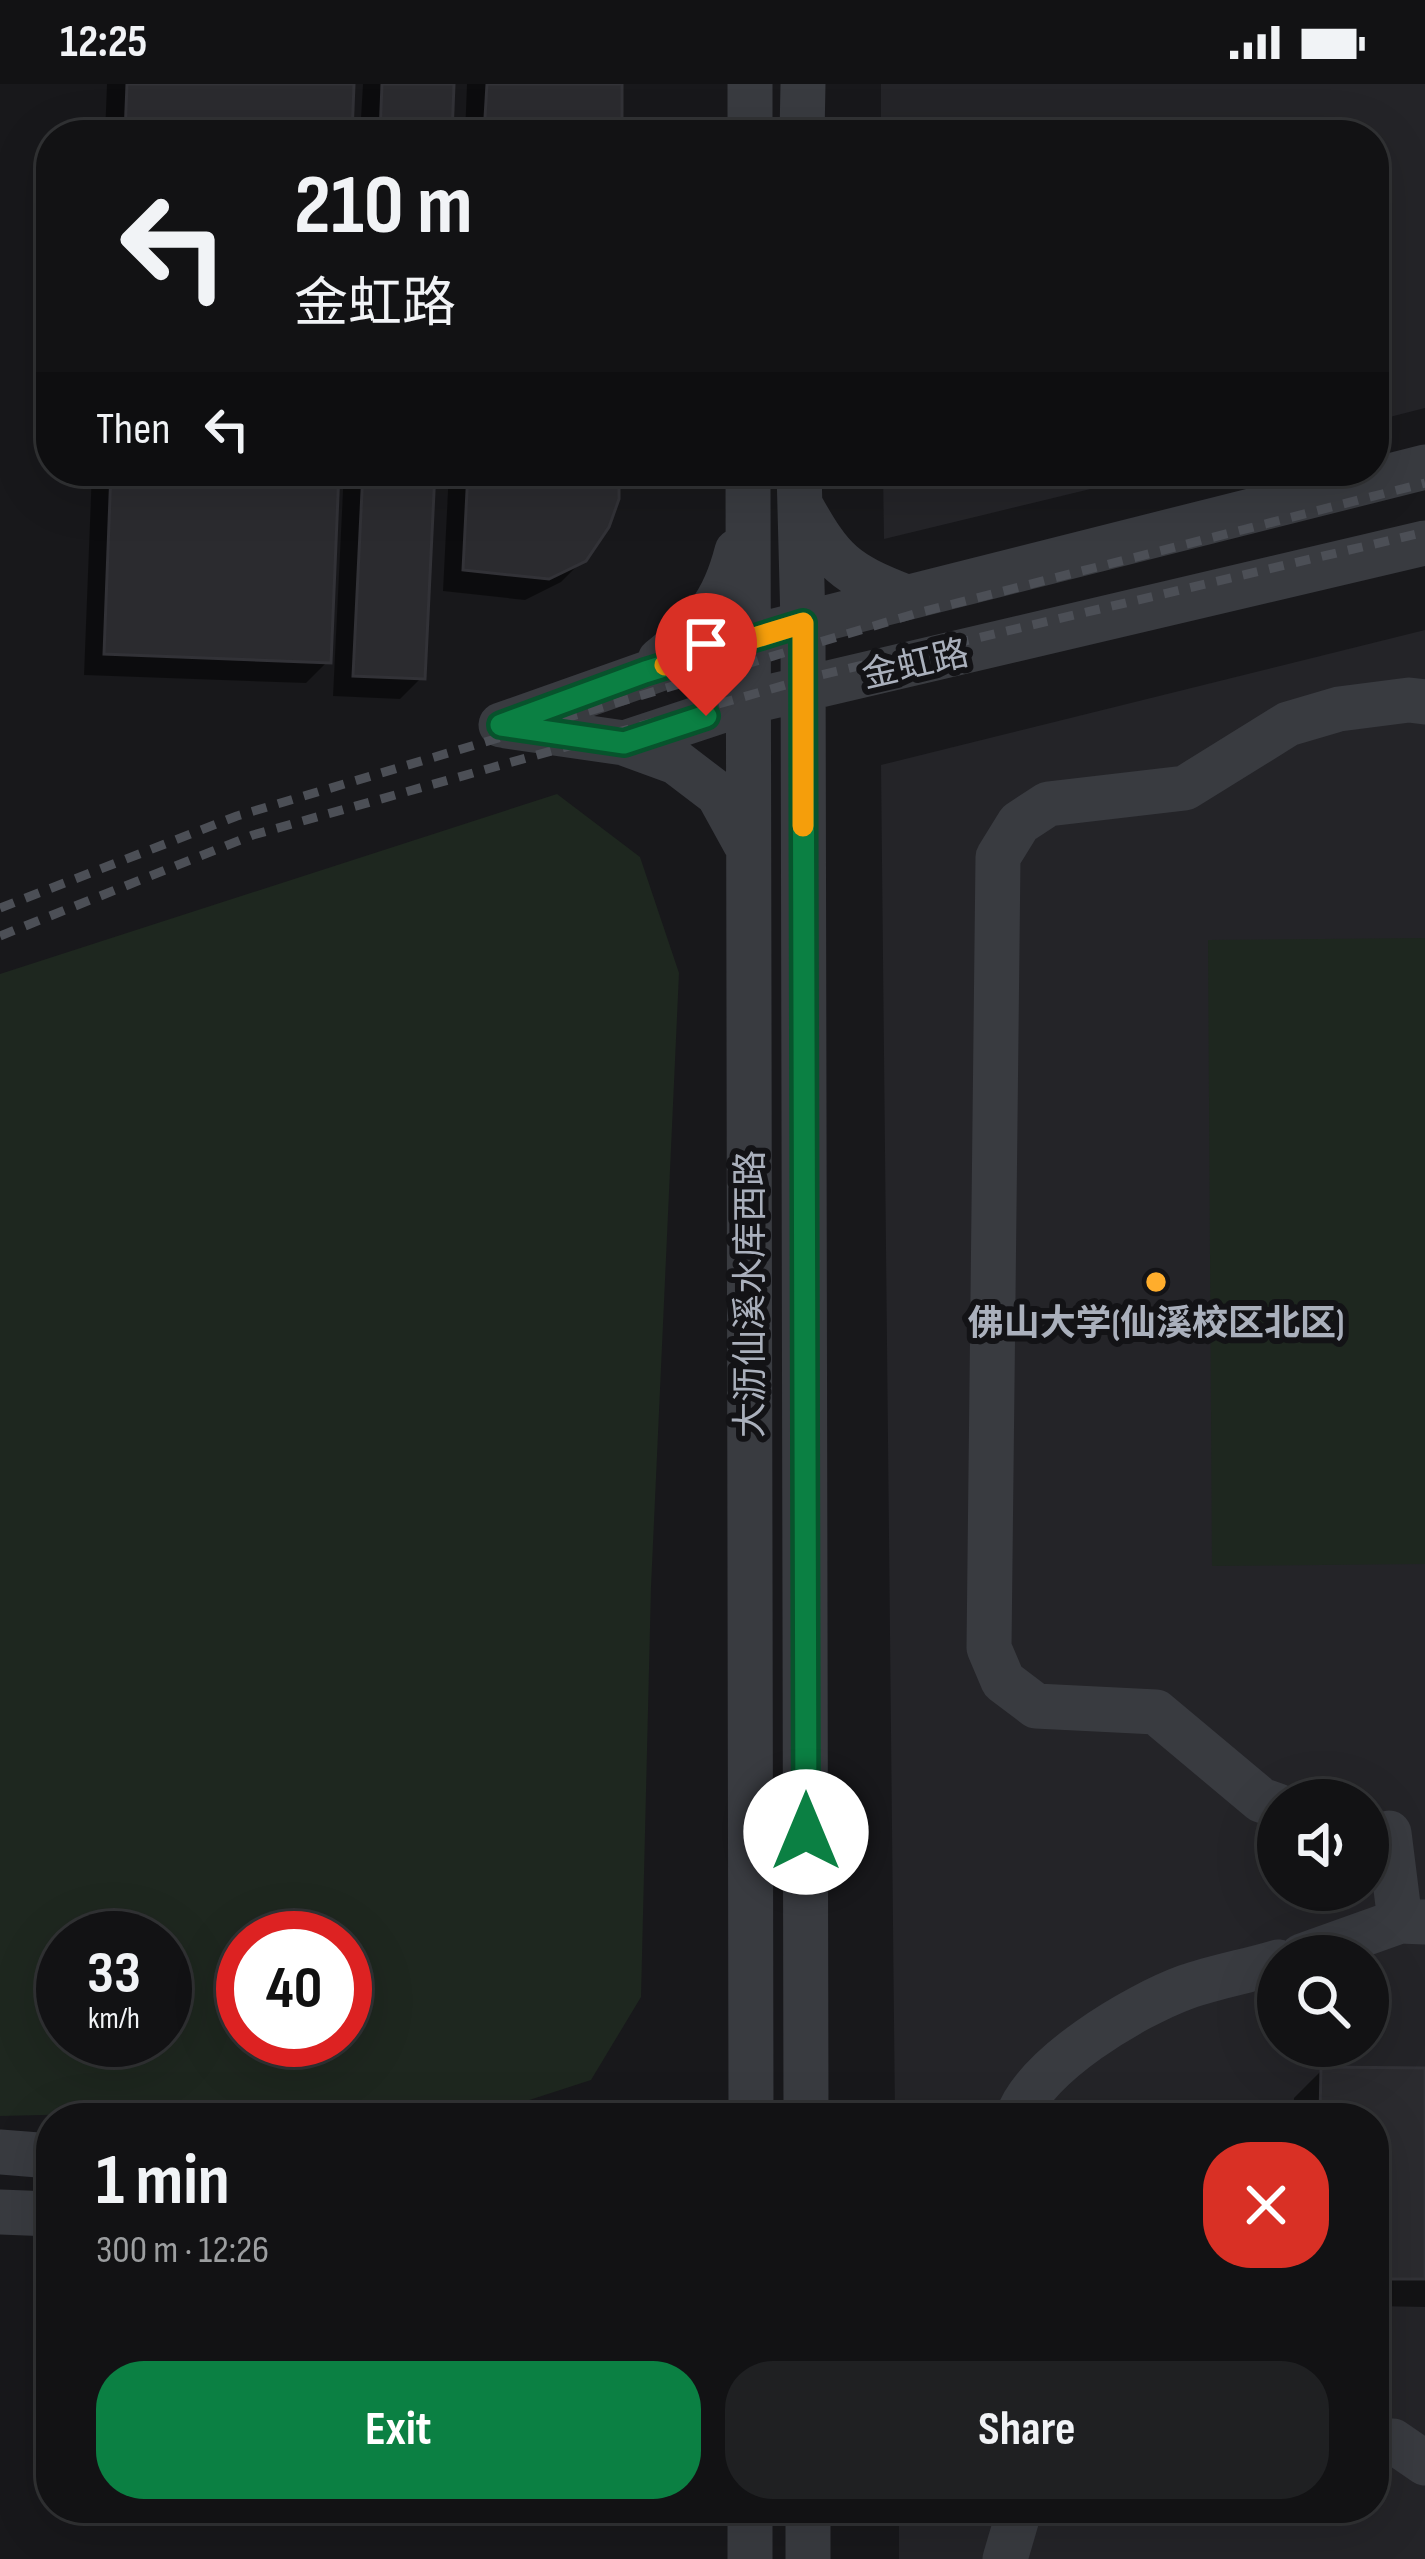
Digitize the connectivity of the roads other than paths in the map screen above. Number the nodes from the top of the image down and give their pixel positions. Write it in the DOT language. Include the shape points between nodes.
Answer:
graph roads {
  1 [pos="750,84"];
  2 [pos="803,84"];
  3 [pos="750,120"];
  4 [pos="802,120"];
  5 [pos="1425,467"];
  6 [pos="1389,476"];
  7 [pos="1349,486"];
  8 [pos="799,487"];
  9 [pos="748,489"];
  10 [pos="1425,543"];
  11 [pos="906,596"];
  12 [pos="803,623"];
  13 [pos="747,638"];
  14 [pos="645,672"];
  15 [pos="803,689"];
  16 [pos="748,702"];
  17 [pos="1425,703"];
  18 [pos="624,743"];
  19 [pos="747,847"];
  20 [pos="1257,1797"];
  21 [pos="1394,1833"];
  22 [pos="1413,1922"];
  23 [pos="1371,1935"];
  24 [pos="1257,1968"];
  25 [pos="751,2103"];
  26 [pos="806,2103"];
  27 [pos="1022,2103"];
  28 [pos="0,2152"];
  29 [pos="36,2155"];
  30 [pos="0,2212"];
  31 [pos="36,2213"];
  32 [pos="1389,2441"];
  33 [pos="1425,2463"];
  34 [pos="750,2523"];
  35 [pos="808,2523"];
  36 [pos="1016,2523"];
  37 [pos="750,2559"];
  38 [pos="808,2559"];
  39 [pos="1005,2559"];
  1 -- 3 [label="street"];
  2 -- 4 [label="street"];
  5 -- 6 [label="street, 金虹路"];
  7 -- 11 [label="street, 金虹路"];
  8 -- 11 [label="street" via="824,547 856,578"];
  8 -- 12 [label="street"];
  9 -- 13 [label="street, 大沥仙溪水库西路"];
  9 -- 14 [label="street" via="728,589 694,632"];
  10 -- 15 [label="street, 金虹路"];
  11 -- 12 [label="street, 金虹路"];
  12 -- 13 [label="street, 金虹路"];
  12 -- 15 [label="street"];
  13 -- 14 [label="street, 金虹路"];
  13 -- 16 [label="street, 大沥仙溪水库西路"];
  14 -- 18 [label="street, 金虹路" via="501,725"];
  15 -- 16 [label="street, 金虹路"];
  15 -- 26 [label="street"];
  16 -- 18 [label="street, 金虹路"];
  16 -- 19 [label="street, 大沥仙溪水库西路"];
  17 -- 20 [label="street" via="1339,709 1288,724 1186,788 1048,804 1019,823 998,857 989,1648 1003,1681 1036,1706 1156,1712"];
  18 -- 19 [label="street" via="676,762 718,794"];
  19 -- 25 [label="street, 大沥仙溪水库西路"];
  21 -- 22 [label="street"];
  22 -- 23 [label="street"];
  24 -- 27 [label="street" via="1183,1988 1083,2042"];
  28 -- 29 [label="street"];
  30 -- 31 [label="street"];
  32 -- 33 [label="street"];
  34 -- 37 [label="street"];
  35 -- 38 [label="street"];
  36 -- 39 [label="street"];
}
